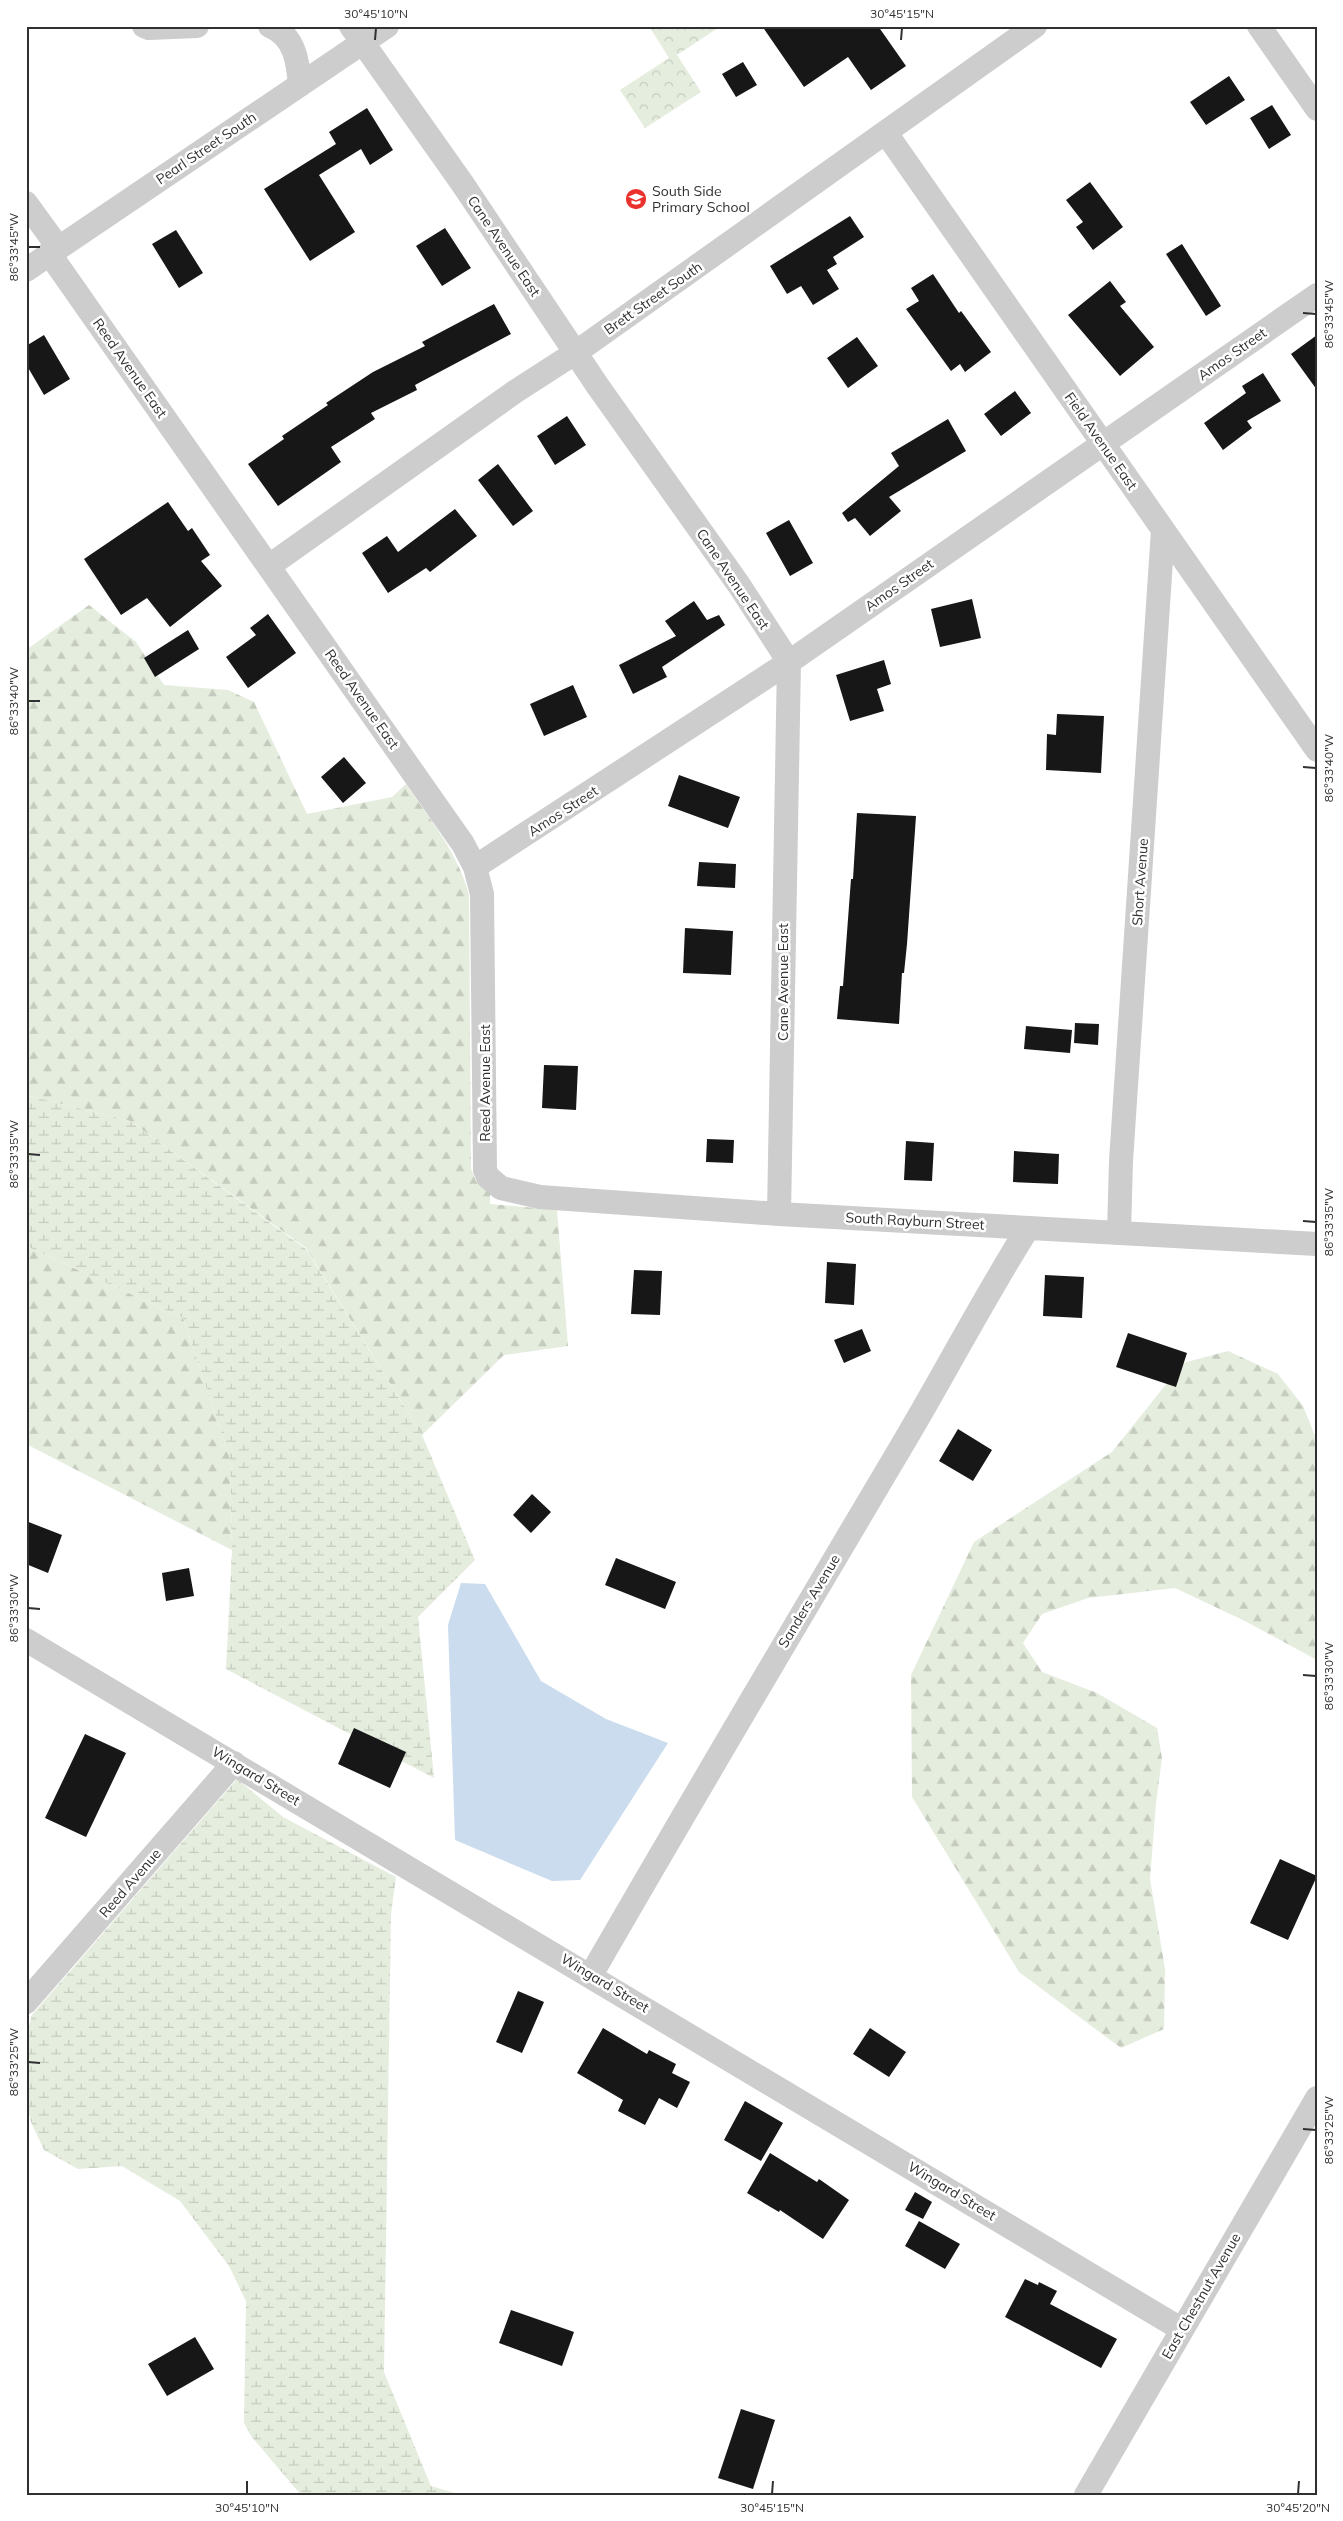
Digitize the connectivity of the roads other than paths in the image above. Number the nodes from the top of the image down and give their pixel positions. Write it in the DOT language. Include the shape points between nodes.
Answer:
graph roads {
  1 [pos="144,26"];
  2 [pos="197,26"];
  3 [pos="270,26"];
  4 [pos="387,26"];
  5 [pos="1035,26"];
  6 [pos="1259,26"];
  7 [pos="289,35"];
  8 [pos="357,35"];
  9 [pos="300,85"];
  10 [pos="1317,109"];
  11 [pos="886,133"];
  12 [pos="26,203"];
  13 [pos="54,250"];
  14 [pos="26,270"];
  15 [pos="1317,295"];
  16 [pos="576,353"];
  17 [pos="1103,444"];
  18 [pos="1162,530"];
  19 [pos="269,566"];
  20 [pos="789,662"];
  21 [pos="1317,750"];
  22 [pos="476,866"];
  23 [pos="514,1192"];
  24 [pos="779,1214"];
  25 [pos="1028,1228"];
  26 [pos="1119,1233"];
  27 [pos="1317,1244"];
  28 [pos="26,1640"];
  29 [pos="234,1763"];
  30 [pos="591,1975"];
  31 [pos="26,2002"];
  32 [pos="1317,2098"];
  33 [pos="1181,2329"];
  34 [pos="1086,2495"];
  1 -- 2 [label="street"];
  3 -- 7 [label="street"];
  4 -- 8 [label="street, Pearl Street South"];
  5 -- 11 [label="street, Brett Street South"];
  6 -- 10 [label="street"];
  7 -- 9 [label="street" via="298,64"];
  8 -- 9 [label="street, Pearl Street South"];
  8 -- 16 [label="street, Cane Avenue East" via="462,183"];
  9 -- 13 [label="street, Pearl Street South"];
  11 -- 16 [label="street, Brett Street South"];
  11 -- 17 [label="street, Field Avenue East"];
  12 -- 13 [label="street, Reed Avenue East"];
  13 -- 14 [label="street, Pearl Street South"];
  13 -- 19 [label="street, Reed Avenue East"];
  15 -- 17 [label="street, Amos Street"];
  16 -- 19 [label="street, Brett Street South" via="508,396"];
  16 -- 20 [label="street, Cane Avenue East"];
  17 -- 18 [label="street, Field Avenue East"];
  17 -- 20 [label="street, Amos Street"];
  18 -- 21 [label="street, Field Avenue East"];
  18 -- 26 [label="street, Short Avenue"];
  19 -- 22 [label="street, Reed Avenue East"];
  20 -- 22 [label="street, Amos Street"];
  20 -- 24 [label="street, Cane Avenue East"];
  22 -- 23 [label="street, Reed Avenue East" via="482,894 485,1170 501,1188"];
  23 -- 24 [label="street, South Rayburn Street" via="540,1197"];
  24 -- 25 [label="street, South Rayburn Street"];
  25 -- 26 [label="street, South Rayburn Street"];
  25 -- 30 [label="street, Sanders Avenue" via="985,1296 915,1422"];
  26 -- 27 [label="street, South Rayburn Street"];
  28 -- 29 [label="street, Wingard Street"];
  29 -- 30 [label="street, Wingard Street"];
  29 -- 31 [label="street, Reed Avenue"];
  30 -- 33 [label="street, Wingard Street"];
  32 -- 33 [label="street, East Chestnut Avenue"];
  33 -- 34 [label="street, East Chestnut Avenue"];
}
